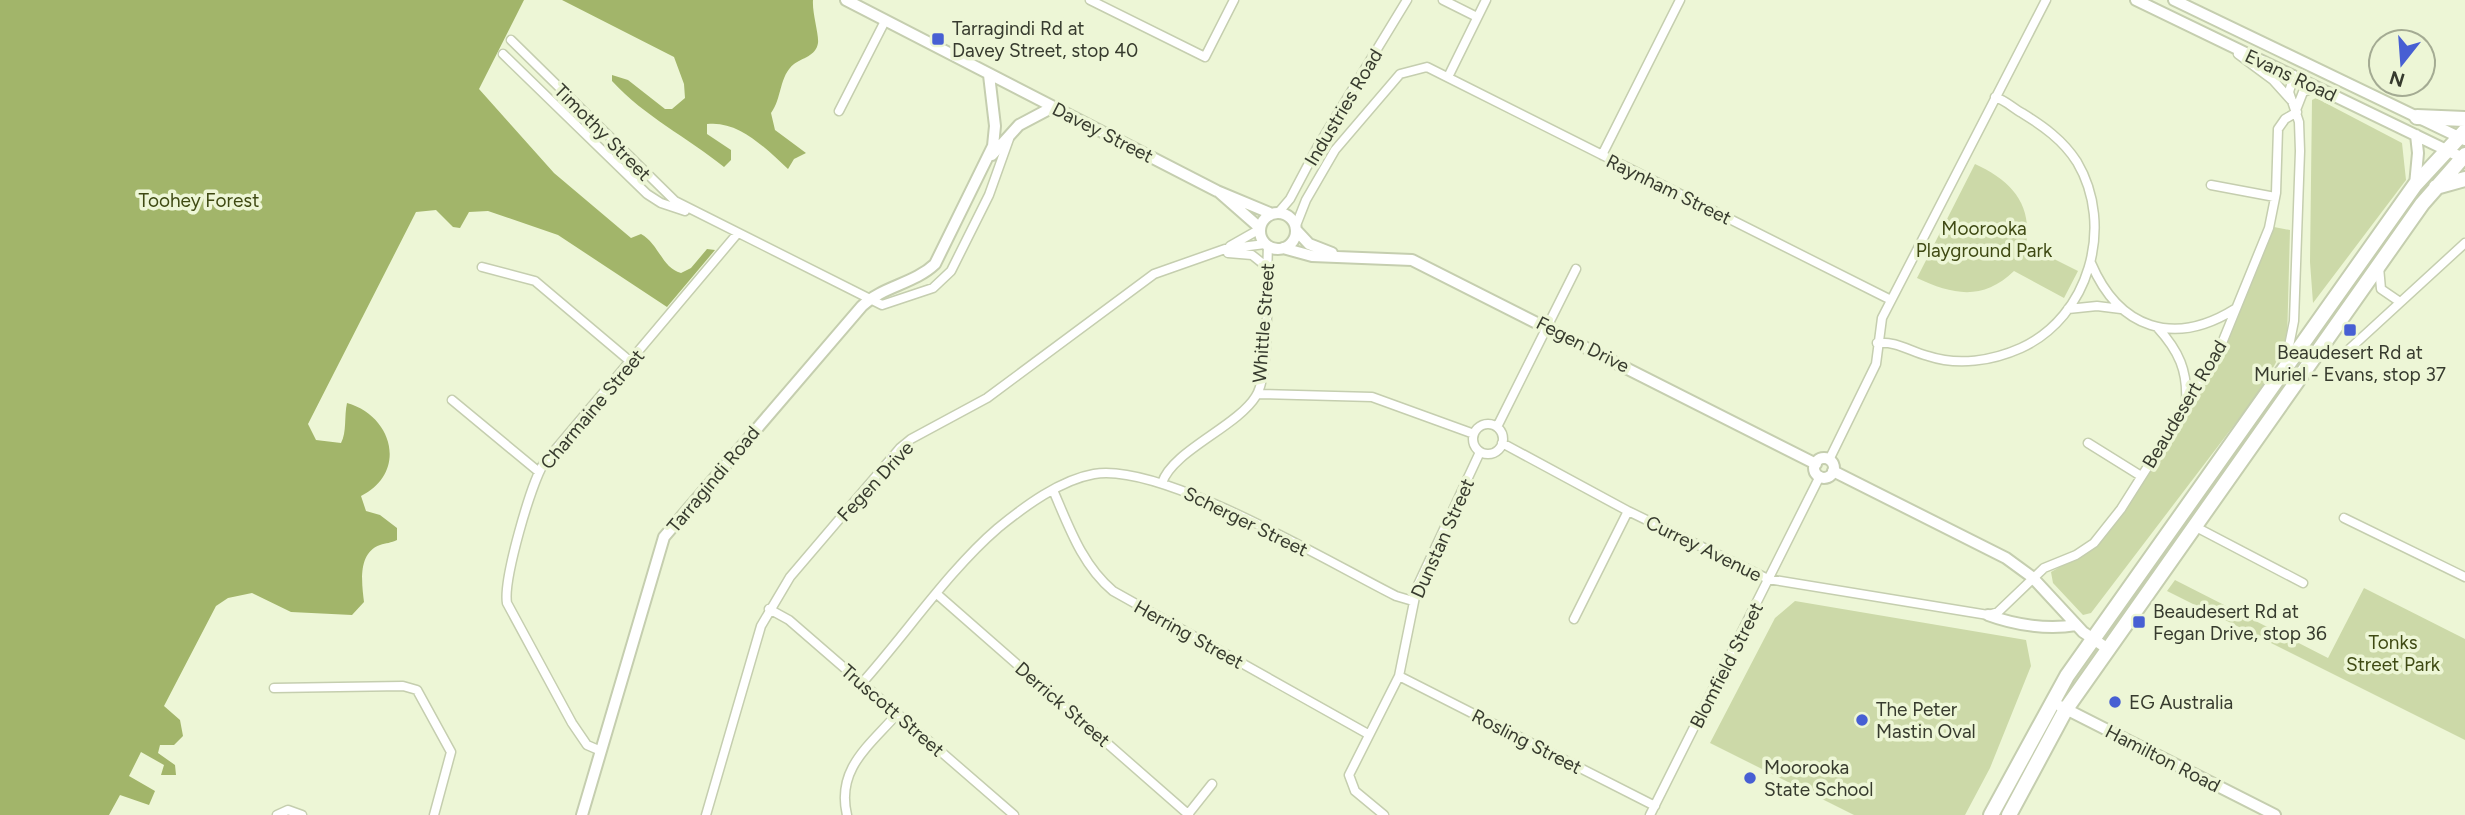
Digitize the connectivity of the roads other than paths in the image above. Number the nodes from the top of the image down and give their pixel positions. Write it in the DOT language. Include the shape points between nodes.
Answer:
graph roads {
  1 [pos="846,0"];
  2 [pos="1090,0"];
  3 [pos="1234,0"];
  4 [pos="1407,0"];
  5 [pos="1443,0"];
  6 [pos="1486,0"];
  7 [pos="1680,0"];
  8 [pos="2046,0"];
  9 [pos="2136,0"];
  10 [pos="2174,0"];
  11 [pos="1477,17"];
  12 [pos="885,21"];
  13 [pos="511,40"];
  14 [pos="2219,40"];
  15 [pos="503,54"];
  16 [pos="2301,61"];
  17 [pos="989,75"];
  18 [pos="1449,75"];
  19 [pos="2294,75"];
  20 [pos="2319,87"];
  21 [pos="1995,97"];
  22 [pos="1053,107"];
  23 [pos="2295,108"];
  24 [pos="839,111"];
  25 [pos="2417,117"];
  26 [pos="995,118"];
  27 [pos="2465,119"];
  28 [pos="1014,130"];
  29 [pos="2416,135"];
  30 [pos="2463,136"];
  31 [pos="2446,150"];
  32 [pos="1602,155"];
  33 [pos="2464,157"];
  34 [pos="988,160"];
  35 [pos="2465,179"];
  36 [pos="2211,185"];
  37 [pos="2415,185"];
  38 [pos="2436,187"];
  39 [pos="1217,191"];
  40 [pos="2275,197"];
  41 [pos="1275,213"];
  42 [pos="701,216"];
  43 [pos="1260,228"];
  44 [pos="1296,229"];
  45 [pos="737,234"];
  46 [pos="2465,243"];
  47 [pos="1267,245"];
  48 [pos="1283,248"];
  49 [pos="1221,251"];
  50 [pos="1342,256"];
  51 [pos="2091,263"];
  52 [pos="2379,265"];
  53 [pos="482,267"];
  54 [pos="1267,267"];
  55 [pos="1576,268"];
  56 [pos="870,298"];
  57 [pos="1891,300"];
  58 [pos="2400,302"];
  59 [pos="2236,308"];
  60 [pos="2068,309"];
  61 [pos="2121,309"];
  62 [pos="1546,326"];
  63 [pos="2157,327"];
  64 [pos="1877,343"];
  65 [pos="2315,355"];
  66 [pos="631,362"];
  67 [pos="2283,374"];
  68 [pos="1258,394"];
  69 [pos="452,400"];
  70 [pos="2186,405"];
  71 [pos="1497,427"];
  72 [pos="1474,434"];
  73 [pos="1502,443"];
  74 [pos="2088,443"];
  75 [pos="1480,452"];
  76 [pos="1829,460"];
  77 [pos="1816,464"];
  78 [pos="1833,471"];
  79 [pos="539,472"];
  80 [pos="1819,476"];
  81 [pos="2141,476"];
  82 [pos="1162,483"];
  83 [pos="1053,490"];
  84 [pos="1628,511"];
  85 [pos="2344,518"];
  86 [pos="2194,526"];
  87 [pos="2032,577"];
  88 [pos="2465,577"];
  89 [pos="1769,579"];
  90 [pos="2303,583"];
  91 [pos="938,595"];
  92 [pos="1413,601"];
  93 [pos="769,609"];
  94 [pos="1988,615"];
  95 [pos="1574,619"];
  96 [pos="2076,625"];
  97 [pos="2094,639"];
  98 [pos="2108,649"];
  99 [pos="1399,676"];
  100 [pos="862,683"];
  101 [pos="274,688"];
  102 [pos="2051,701"];
  103 [pos="2066,709"];
  104 [pos="897,714"];
  105 [pos="1368,734"];
  106 [pos="601,751"];
  107 [pos="1212,784"];
  108 [pos="1655,806"];
  109 [pos="1189,814"];
  110 [pos="1380,814"];
  111 [pos="276,815"];
  112 [pos="302,815"];
  113 [pos="434,815"];
  114 [pos="582,815"];
  115 [pos="706,815"];
  116 [pos="847,815"];
  117 [pos="1014,815"];
  118 [pos="1650,815"];
  119 [pos="1991,815"];
  120 [pos="2009,815"];
  121 [pos="2275,815"];
  1 -- 12 [label="street"];
  2 -- 3 [label="street" via="1205,57"];
  4 -- 41 [label="street, Industries Road" via="1288,202"];
  5 -- 11 [label="street"];
  6 -- 11 [label="street"];
  7 -- 32 [label="street"];
  8 -- 21 [label="street"];
  9 -- 14 [label="street, Evans Road"];
  10 -- 16 [label="street, Evans Road"];
  11 -- 18 [label="street"];
  12 -- 17 [label="street"];
  12 -- 24 [label="street"];
  13 -- 42 [label="street, Timothy Street" via="664,192"];
  14 -- 19 [label="street, Evans Road"];
  14 -- 23 [label="street" via="2269,76"];
  15 -- 42 [label="street, Timothy Street" via="652,198"];
  16 -- 19 [label="street"];
  16 -- 25 [label="street, Evans Road"];
  17 -- 22 [label="street, Davey Street"];
  17 -- 26 [label="street, Tarragindi Road"];
  18 -- 32 [label="street, Raynham Street"];
  18 -- 44 [label="street, Industries Road" via="1427,66 1404,71 1390,83 1331,155"];
  19 -- 20 [label="street, Evans Road"];
  19 -- 23 [label="street" via="2289,89"];
  20 -- 23 [label="street, Beaudesert Road" via="2304,91"];
  20 -- 29 [label="street, Evans Road"];
  21 -- 51 [label="street" via="2049,131 2077,163 2095,218"];
  21 -- 57 [label="street"];
  22 -- 28 [label="street, Tarragindi Road"];
  22 -- 39 [label="street, Davey Street"];
  23 -- 40 [label="street, Beaudesert Road" via="2279,127"];
  23 -- 67 [label="street" via="2301,142 2293,333"];
  25 -- 27 [label="highway"];
  25 -- 30 [label="street, Evans Road"];
  26 -- 28 [label="street"];
  26 -- 34 [label="street, Tarragindi Road"];
  28 -- 34 [label="street, Tarragindi Road"];
  28 -- 56 [label="street" via="993,187 951,271 933,288 893,304 882,305"];
  29 -- 31 [label="street, Evans Road"];
  29 -- 37 [label="street"];
  30 -- 31 [label="highway"];
  31 -- 33 [label="street, Evans Road"];
  31 -- 37 [label="highway"];
  32 -- 57 [label="street, Raynham Street"];
  33 -- 38 [label="highway"];
  34 -- 56 [label="street, Tarragindi Road" via="935,264"];
  35 -- 38 [label="highway"];
  36 -- 40 [label="street"];
  37 -- 67 [label="highway"];
  38 -- 52 [label="highway"];
  39 -- 41 [label="street, Davey Street"];
  39 -- 43 [label="street, Davey Street"];
  40 -- 59 [label="street, Beaudesert Road" via="2269,228"];
  41 -- 43 [label="street" via="1265,218"];
  41 -- 44 [label="street" via="1289,217"];
  42 -- 45 [label="street, Timothy Street"];
  43 -- 47 [label="street"];
  43 -- 49 [label="street, Fegen Drive"];
  44 -- 48 [label="street" via="1293,240"];
  44 -- 50 [label="street, Fegen Drive" via="1310,245"];
  45 -- 56 [label="street, Timothy Street"];
  45 -- 66 [label="street, Charmaine Street"];
  46 -- 58 [label="street"];
  47 -- 48 [label="street"];
  47 -- 49 [label="street, Fegen Drive"];
  47 -- 54 [label="street, Whittle Street"];
  48 -- 50 [label="street, Fegen Drive" via="1309,256"];
  49 -- 54 [label="street" via="1252,255"];
  49 -- 93 [label="street, Fegen Drive" via="1138,283 987,398 900,448 790,577"];
  50 -- 62 [label="street, Fegen Drive" via="1412,260"];
  51 -- 60 [label="street"];
  51 -- 61 [label="street" via="2105,293"];
  52 -- 58 [label="street" via="2381,289"];
  52 -- 65 [label="highway"];
  53 -- 66 [label="street" via="535,281"];
  54 -- 68 [label="street, Whittle Street"];
  55 -- 62 [label="street"];
  56 -- 106 [label="street, Tarragindi Road" via="668,531"];
  57 -- 64 [label="street" via="1878,327"];
  58 -- 65 [label="street" via="2340,356"];
  59 -- 63 [label="street" via="2201,327"];
  59 -- 70 [label="street, Beaudesert Road" via="2215,359"];
  60 -- 61 [label="street"];
  60 -- 64 [label="street" via="2023,347 1982,360 1931,357 1895,343"];
  61 -- 63 [label="street"];
  62 -- 71 [label="street"];
  62 -- 77 [label="street, Fegen Drive"];
  63 -- 70 [label="street" via="2181,360"];
  64 -- 76 [label="street" via="1873,371"];
  65 -- 86 [label="highway"];
  66 -- 79 [label="street, Charmaine Street"];
  67 -- 97 [label="highway"];
  68 -- 72 [label="street" via="1372,397"];
  68 -- 82 [label="street, Whittle Street" via="1170,469"];
  69 -- 79 [label="street"];
  70 -- 81 [label="street, Beaudesert Road"];
  71 -- 72 [label="street" via="1482,425"];
  71 -- 73 [label="street"];
  72 -- 75 [label="street" via="1473,443"];
  73 -- 75 [label="street" via="1491,454"];
  73 -- 84 [label="street, Currey Avenue"];
  74 -- 81 [label="street"];
  75 -- 92 [label="street, Dunstan Street"];
  76 -- 77 [label="street"];
  76 -- 78 [label="street"];
  77 -- 80 [label="street"];
  78 -- 80 [label="street" via="1827,477"];
  78 -- 87 [label="street" via="1990,548"];
  79 -- 106 [label="street, Charmaine Street" via="506,583 507,603 572,723 587,745"];
  80 -- 89 [label="street, Blomfield Street"];
  81 -- 87 [label="street, Beaudesert Road" via="2094,543"];
  82 -- 83 [label="street, Scherger Street" via="1106,472"];
  82 -- 92 [label="street, Scherger Street" via="1198,496"];
  83 -- 91 [label="street, Scherger Street" via="998,529"];
  83 -- 105 [label="street, Herring Street" via="1081,554 1113,591"];
  84 -- 89 [label="street, Currey Avenue"];
  84 -- 95 [label="street"];
  85 -- 88 [label="street"];
  86 -- 90 [label="street"];
  86 -- 98 [label="highway"];
  87 -- 94 [label="street" via="2008,603"];
  87 -- 96 [label="street"];
  89 -- 94 [label="street, Currey Avenue"];
  89 -- 108 [label="street, Blomfield Street"];
  91 -- 100 [label="street, Scherger Street"];
  91 -- 109 [label="street, Derrick Street"];
  92 -- 99 [label="street, Dunstan Street"];
  93 -- 100 [label="street, Truscott Street" via="789,620"];
  93 -- 115 [label="street, Fegen Drive"];
  94 -- 96 [label="street" via="2057,628"];
  96 -- 97 [label="street"];
  97 -- 98 [label="street"];
  97 -- 102 [label="highway"];
  98 -- 103 [label="highway"];
  99 -- 105 [label="street, Dunstan Street"];
  99 -- 108 [label="street, Rosling Street"];
  100 -- 104 [label="street, Truscott Street"];
  101 -- 113 [label="street" via="403,685 417,690 451,752"];
  102 -- 103 [label="street, Hamilton Road"];
  102 -- 119 [label="highway"];
  103 -- 120 [label="highway"];
  103 -- 121 [label="street, Hamilton Road"];
  104 -- 116 [label="street" via="847,772 843,793"];
  104 -- 117 [label="street, Truscott Street"];
  105 -- 110 [label="street, Dunstan Street" via="1349,775 1355,791"];
  106 -- 114 [label="street, Tarragindi Road"];
  107 -- 109 [label="street"];
  108 -- 118 [label="street, Blomfield Street"];
  111 -- 112 [label="street" via="288,810"];
}
